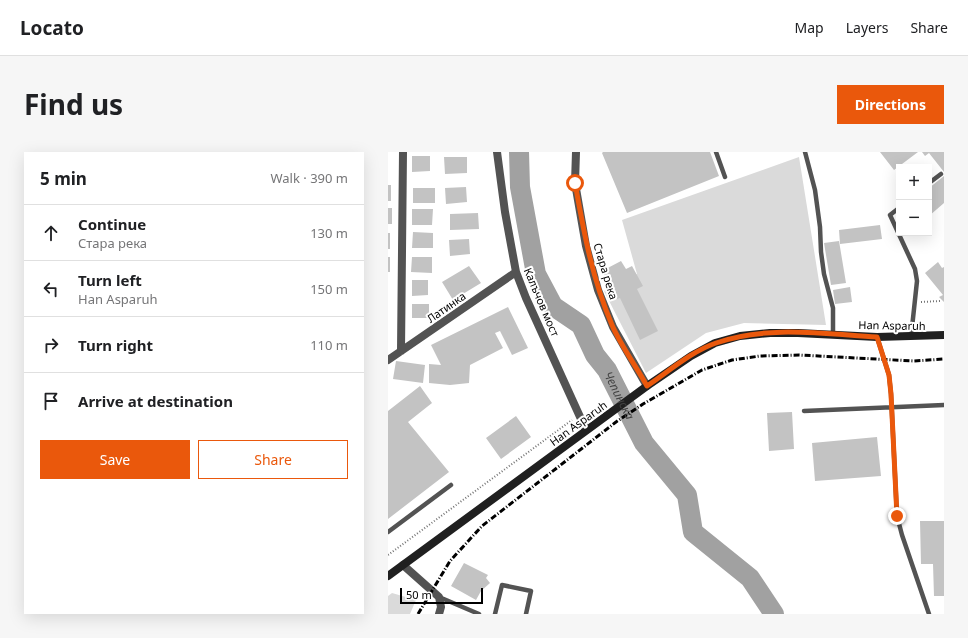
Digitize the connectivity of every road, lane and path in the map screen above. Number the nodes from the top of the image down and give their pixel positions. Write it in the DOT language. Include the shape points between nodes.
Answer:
graph roads {
  1 [pos="403,152"];
  2 [pos="497,152"];
  3 [pos="576,152"];
  4 [pos="716,152"];
  5 [pos="805,152"];
  6 [pos="941,174"];
  7 [pos="725,177"];
  8 [pos="932,182"];
  9 [pos="896,211"];
  10 [pos="896,229"];
  11 [pos="899,236"];
  12 [pos="516,272"];
  13 [pos="833,334"];
  14 [pos="944,335"];
  15 [pos="877,337"];
  16 [pos="911,337"];
  17 [pos="401,351"];
  18 [pos="388,360"];
  19 [pos="647,386"];
  20 [pos="944,405"];
  21 [pos="892,407"];
  22 [pos="804,411"];
  23 [pos="579,415"];
  24 [pos="586,430"];
  25 [pos="451,485"];
  26 [pos="388,532"];
  27 [pos="388,556"];
  28 [pos="403,565"];
  29 [pos="388,576"];
  30 [pos="439,598"];
  31 [pos="439,614"];
  32 [pos="479,614"];
  33 [pos="495,614"];
  34 [pos="526,614"];
  35 [pos="929,614"];
  1 -- 17 [label="street"];
  2 -- 12 [label="street, Калъчов мост"];
  3 -- 19 [label="street, Стара река" via="575,183 586,246 598,290 613,327"];
  4 -- 7 [label="lane"];
  5 -- 13 [label="lane" via="815,190 824,274 833,308"];
  6 -- 8 [label="lane"];
  9 -- 10 [label="lane" via="890,216"];
  11 -- 16 [label="lane" via="917,281"];
  12 -- 17 [label="street, Латинка"];
  12 -- 23 [label="street, Калъчов мост"];
  13 -- 15 [label="main road, Han Asparuh"];
  13 -- 19 [label="main road, Han Asparuh" via="798,332 740,336 715,343"];
  14 -- 16 [label="main road, Han Asparuh"];
  15 -- 16 [label="main road, Han Asparuh"];
  15 -- 21 [label="lane" via="889,375"];
  17 -- 18 [label="street, Латинка"];
  19 -- 24 [label="main road, Han Asparuh"];
  20 -- 21 [label="lane"];
  21 -- 22 [label="lane"];
  21 -- 35 [label="lane" via="897,516"];
  23 -- 24 [label="street, Калъчов мост"];
  23 -- 27 [label="path"];
  24 -- 28 [label="main road, Han Asparuh"];
  25 -- 26 [label="lane"];
  28 -- 29 [label="main road, Han Asparuh"];
  28 -- 30 [label="street"];
  30 -- 31 [label="street"];
  30 -- 32 [label="lane"];
  33 -- 34 [label="lane" via="502,584 531,591"];
}
